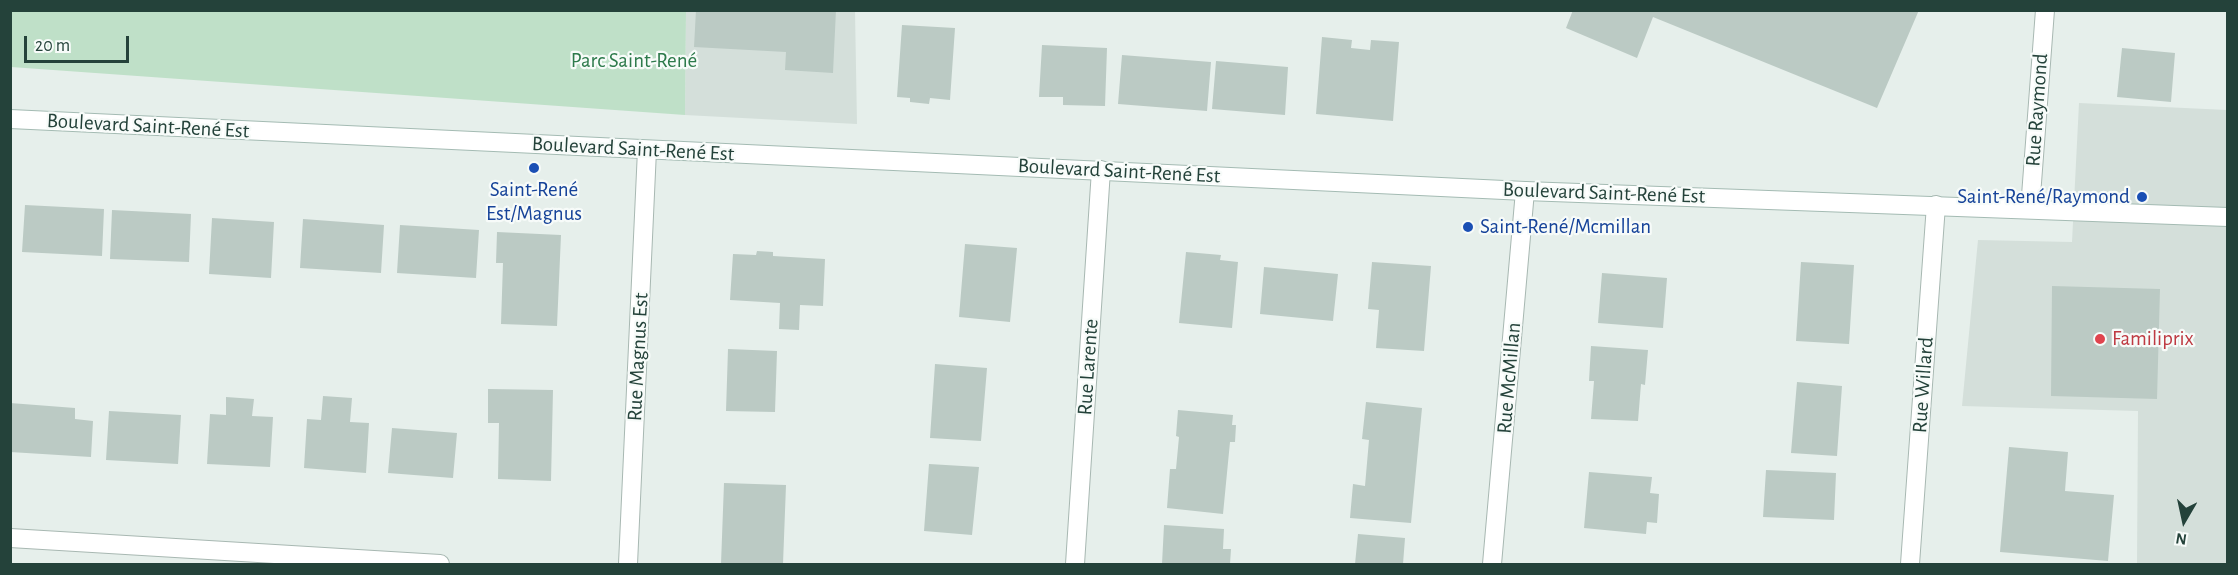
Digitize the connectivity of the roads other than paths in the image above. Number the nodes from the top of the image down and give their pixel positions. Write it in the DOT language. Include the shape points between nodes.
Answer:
graph roads {
  1 [pos="2045,10"];
  2 [pos="10,119"];
  3 [pos="647,150"];
  4 [pos="1101,170"];
  5 [pos="1525,191"];
  6 [pos="1936,205"];
  7 [pos="2030,209"];
  8 [pos="2228,217"];
  9 [pos="10,538"];
  10 [pos="440,564"];
  11 [pos="628,564"];
  12 [pos="1075,564"];
  13 [pos="1492,564"];
  14 [pos="1910,564"];
  1 -- 7 [label="street, Rue Raymond"];
  2 -- 3 [label="street, Boulevard Saint-René Est"];
  3 -- 4 [label="street, Boulevard Saint-René Est"];
  3 -- 11 [label="street, Rue Magnus Est"];
  4 -- 5 [label="street, Boulevard Saint-René Est"];
  4 -- 12 [label="street, Rue Larente"];
  5 -- 6 [label="street, Boulevard Saint-René Est"];
  5 -- 13 [label="street, Rue McMillan"];
  6 -- 7 [label="street, Boulevard Saint-René Est"];
  6 -- 14 [label="street, Rue Willard"];
  7 -- 8 [label="street, Boulevard Saint-René Est"];
  9 -- 10 [label="street"];
}
